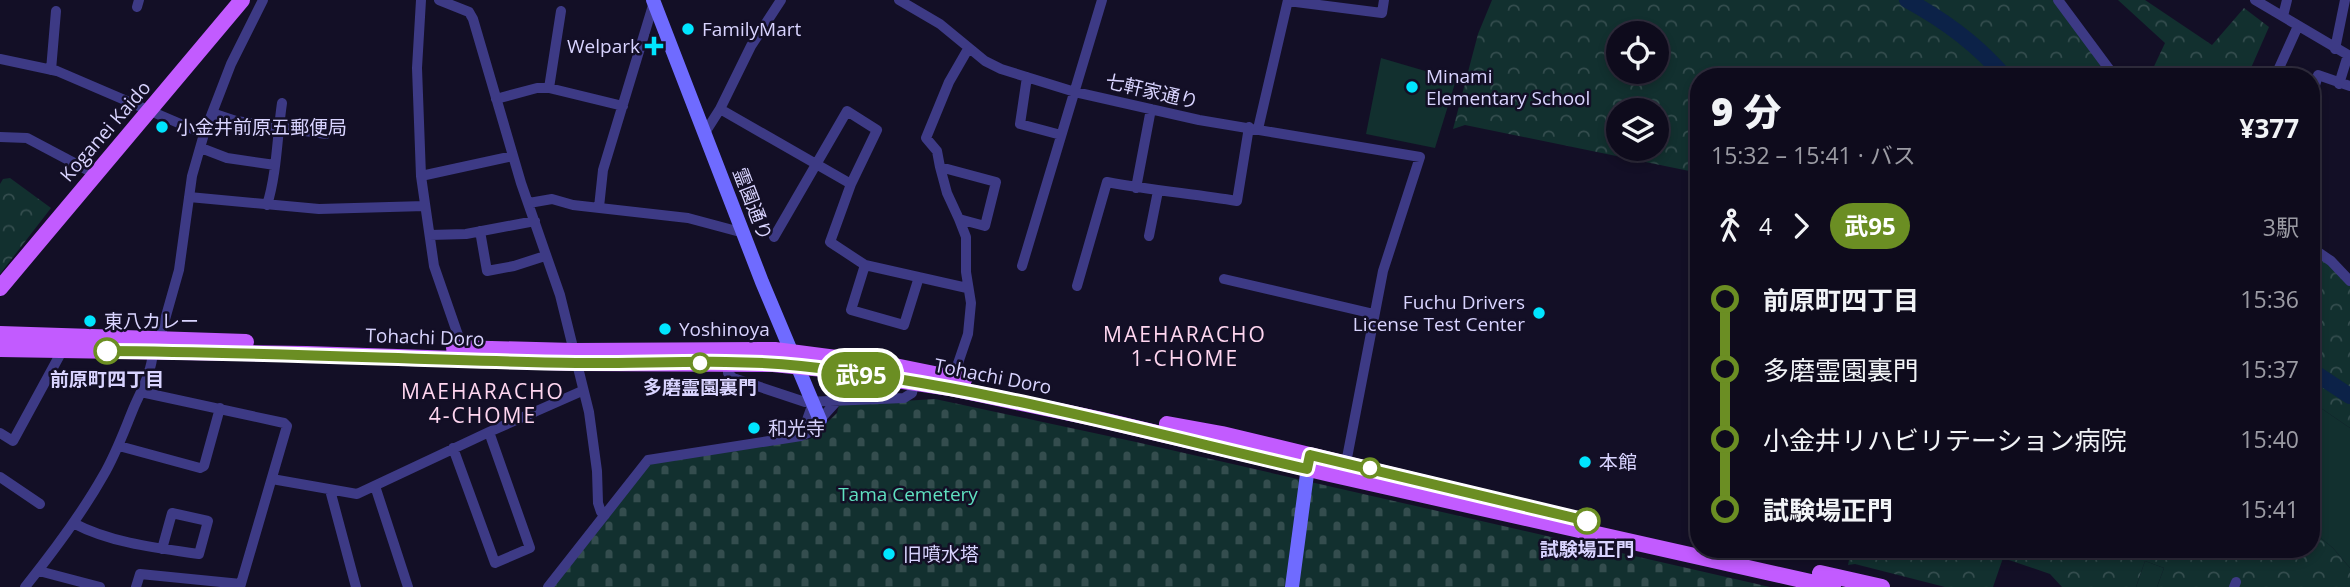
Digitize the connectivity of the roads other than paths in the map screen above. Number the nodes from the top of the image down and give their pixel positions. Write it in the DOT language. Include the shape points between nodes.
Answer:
graph roads {
  1 [pos="242,0"];
  2 [pos="263,0"];
  3 [pos="421,0"];
  4 [pos="439,0"];
  5 [pos="471,0"];
  6 [pos="781,0"];
  7 [pos="1102,0"];
  8 [pos="1384,0"];
  9 [pos="2059,0"];
  10 [pos="2255,0"];
  11 [pos="2287,0"];
  12 [pos="2345,0"];
  13 [pos="654,1"];
  14 [pos="905,1"];
  15 [pos="1288,1"];
  16 [pos="56,11"];
  17 [pos="561,11"];
  18 [pos="469,12"];
  19 [pos="2283,16"];
  20 [pos="2298,26"];
  21 [pos="2336,48"];
  22 [pos="968,49"];
  23 [pos="0,59"];
  24 [pos="2108,68"];
  25 [pos="2278,68"];
  26 [pos="51,70"];
  27 [pos="2320,76"];
  28 [pos="1027,77"];
  29 [pos="2345,85"];
  30 [pos="549,88"];
  31 [pos="1075,92"];
  32 [pos="496,99"];
  33 [pos="282,103"];
  34 [pos="623,106"];
  35 [pos="720,109"];
  36 [pos="1151,109"];
  37 [pos="150,111"];
  38 [pos="212,113"];
  39 [pos="279,126"];
  40 [pos="1253,128"];
  41 [pos="706,131"];
  42 [pos="204,134"];
  43 [pos="326,134"];
  44 [pos="1061,135"];
  45 [pos="0,137"];
  46 [pos="201,148"];
  47 [pos="513,156"];
  48 [pos="815,164"];
  49 [pos="275,165"];
  50 [pos="940,166"];
  51 [pos="95,174"];
  52 [pos="421,176"];
  53 [pos="850,184"];
  54 [pos="1136,188"];
  55 [pos="1158,191"];
  56 [pos="189,197"];
  57 [pos="529,203"];
  58 [pos="267,205"];
  59 [pos="425,206"];
  60 [pos="599,207"];
  61 [pos="959,219"];
  62 [pos="535,221"];
  63 [pos="480,231"];
  64 [pos="744,233"];
  65 [pos="430,235"];
  66 [pos="1149,236"];
  67 [pos="774,237"];
  68 [pos="2320,253"];
  69 [pos="545,256"];
  70 [pos="865,265"];
  71 [pos="1023,266"];
  72 [pos="919,277"];
  73 [pos="1224,279"];
  74 [pos="2350,281"];
  75 [pos="1077,286"];
  76 [pos="0,288"];
  77 [pos="967,288"];
  78 [pos="1374,314"];
  79 [pos="0,334"];
  80 [pos="158,345"];
  81 [pos="460,348"];
  82 [pos="0,349"];
  83 [pos="62,351"];
  84 [pos="575,357"];
  85 [pos="795,358"];
  86 [pos="728,363"];
  87 [pos="953,378"];
  88 [pos="914,383"];
  89 [pos="141,391"];
  90 [pos="582,391"];
  91 [pos="835,401"];
  92 [pos="813,402"];
  93 [pos="220,408"];
  94 [pos="820,420"];
  95 [pos="489,432"];
  96 [pos="0,433"];
  97 [pos="801,436"];
  98 [pos="119,446"];
  99 [pos="453,448"];
  100 [pos="1309,462"];
  101 [pos="1343,462"];
  102 [pos="0,477"];
  103 [pos="272,479"];
  104 [pos="375,486"];
  105 [pos="330,490"];
  106 [pos="1404,491"];
  107 [pos="40,503"];
  108 [pos="605,515"];
  109 [pos="73,523"];
  110 [pos="1690,544"];
  111 [pos="162,549"];
  112 [pos="1690,555"];
  113 [pos="1703,558"];
  114 [pos="1751,558"];
  115 [pos="39,571"];
  116 [pos="240,585"];
  117 [pos="25,587"];
  118 [pos="100,587"];
  119 [pos="136,587"];
  120 [pos="356,587"];
  121 [pos="408,587"];
  122 [pos="548,587"];
  123 [pos="1293,587"];
  124 [pos="1833,587"];
  125 [pos="1882,587"];
  1 -- 37 [label="main road, Koganei Kaido"];
  2 -- 38 [label="street"];
  3 -- 52 [label="street" via="417,68"];
  4 -- 18 [label="street"];
  5 -- 18 [label="street"];
  6 -- 35 [label="street" via="751,46"];
  7 -- 31 [label="street"];
  8 -- 15 [label="street" via="1381,13"];
  9 -- 24 [label="street"];
  10 -- 19 [label="street"];
  11 -- 19 [label="street"];
  12 -- 21 [label="street"];
  13 -- 34 [label="street"];
  13 -- 41 [label="street, 霊園通り"];
  14 -- 22 [label="street, 七軒家通り"];
  15 -- 40 [label="street"];
  16 -- 26 [label="street"];
  17 -- 30 [label="street"];
  18 -- 32 [label="street"];
  19 -- 20 [label="street"];
  20 -- 21 [label="street"];
  20 -- 25 [label="street"];
  21 -- 29 [label="street" via="2348,55"];
  22 -- 28 [label="street, 七軒家通り" via="993,65"];
  22 -- 50 [label="street" via="926,138 937,151"];
  23 -- 26 [label="street"];
  26 -- 37 [label="street"];
  27 -- 29 [label="street"];
  28 -- 31 [label="street, 七軒家通り"];
  28 -- 44 [label="street" via="1020,124"];
  30 -- 32 [label="street"];
  30 -- 34 [label="street"];
  31 -- 36 [label="street, 七軒家通り"];
  31 -- 44 [label="street"];
  32 -- 47 [label="street"];
  33 -- 39 [label="street"];
  34 -- 60 [label="street" via="603,170"];
  35 -- 41 [label="street"];
  35 -- 48 [label="street"];
  36 -- 40 [label="street, 七軒家通り"];
  36 -- 54 [label="street"];
  37 -- 42 [label="street"];
  37 -- 51 [label="main road, Koganei Kaido"];
  38 -- 39 [label="street"];
  38 -- 42 [label="street"];
  39 -- 43 [label="street"];
  39 -- 49 [label="street"];
  40 -- 55 [label="street" via="1237,201"];
  40 -- 78 [label="street, 七軒家通り" via="1420,157 1392,237"];
  41 -- 64 [label="street, 霊園通り"];
  42 -- 46 [label="street"];
  44 -- 71 [label="street"];
  45 -- 51 [label="street" via="27,138"];
  46 -- 49 [label="street" via="227,158"];
  46 -- 56 [label="street"];
  47 -- 52 [label="street"];
  47 -- 57 [label="street"];
  48 -- 53 [label="street"];
  48 -- 53 [label="street" via="846,111 877,130"];
  48 -- 67 [label="street"];
  49 -- 58 [label="street"];
  50 -- 61 [label="street"];
  50 -- 61 [label="street" via="996,182 985,226"];
  51 -- 76 [label="main road, Koganei Kaido"];
  52 -- 59 [label="street"];
  53 -- 70 [label="street" via="830,242"];
  54 -- 55 [label="street"];
  54 -- 75 [label="street" via="1107,182"];
  55 -- 66 [label="street"];
  56 -- 58 [label="street"];
  56 -- 80 [label="street" via="179,270"];
  57 -- 60 [label="street" via="552,199"];
  57 -- 62 [label="street"];
  58 -- 59 [label="street" via="319,209"];
  59 -- 65 [label="street"];
  60 -- 64 [label="street" via="700,219"];
  61 -- 77 [label="street" via="966,237"];
  62 -- 63 [label="street"];
  62 -- 69 [label="street"];
  63 -- 65 [label="street"];
  63 -- 69 [label="street" via="487,271"];
  64 -- 85 [label="street, 霊園通り"];
  65 -- 81 [label="street" via="434,266"];
  68 -- 74 [label="street"];
  69 -- 84 [label="street"];
  70 -- 72 [label="street"];
  70 -- 72 [label="street" via="851,310 904,325"];
  72 -- 77 [label="street"];
  73 -- 78 [label="street"];
  77 -- 87 [label="street" via="971,295 969,327"];
  78 -- 101 [label="street"];
  79 -- 80 [label="main road, Tohachi Doro"];
  80 -- 81 [label="main road, Tohachi Doro"];
  80 -- 83 [label="main road, Tohachi Doro"];
  80 -- 84 [label="main road, Tohachi Doro"];
  80 -- 89 [label="street"];
  81 -- 84 [label="main road, Tohachi Doro"];
  82 -- 83 [label="main road, Tohachi Doro"];
  83 -- 96 [label="street" via="13,441"];
  84 -- 85 [label="main road, Tohachi Doro"];
  84 -- 86 [label="main road, Tohachi Doro"];
  84 -- 90 [label="street"];
  85 -- 86 [label="main road, Tohachi Doro"];
  85 -- 87 [label="main road, Tohachi Doro" via="890,365"];
  85 -- 88 [label="main road, Tohachi Doro"];
  85 -- 92 [label="street, 霊園通り"];
  86 -- 92 [label="street" via="733,378"];
  87 -- 100 [label="main road, Tohachi Doro"];
  88 -- 91 [label="street" via="912,393 904,398"];
  88 -- 100 [label="main road, Tohachi Doro"];
  89 -- 93 [label="street"];
  89 -- 98 [label="street"];
  90 -- 95 [label="street"];
  90 -- 108 [label="street" via="594,444 598,503"];
  91 -- 92 [label="street"];
  91 -- 94 [label="street"];
  92 -- 94 [label="street, 霊園通り"];
  92 -- 97 [label="street"];
  93 -- 98 [label="street" via="200,468"];
  93 -- 103 [label="street" via="287,426"];
  94 -- 97 [label="street"];
  95 -- 99 [label="street"];
  95 -- 99 [label="street" via="530,548 495,563"];
  97 -- 108 [label="street" via="648,460"];
  98 -- 109 [label="street"];
  99 -- 104 [label="street"];
  100 -- 101 [label="main road, Tohachi Doro"];
  100 -- 106 [label="main road, Tohachi Doro"];
  100 -- 123 [label="street"];
  101 -- 106 [label="main road" via="1339,466 1343,471"];
  101 -- 110 [label="main road, Tohachi Doro"];
  102 -- 107 [label="street"];
  103 -- 105 [label="street"];
  103 -- 116 [label="street"];
  104 -- 105 [label="street" via="357,494"];
  104 -- 121 [label="street"];
  105 -- 120 [label="street"];
  106 -- 112 [label="main road, Tohachi Doro"];
  108 -- 122 [label="street"];
  109 -- 111 [label="street" via="89,532"];
  109 -- 115 [label="street"];
  111 -- 111 [label="street" via="198,554 208,520 172,513"];
  113 -- 124 [label="main road, Tohachi Doro"];
  114 -- 125 [label="main road"];
  115 -- 117 [label="street"];
  115 -- 118 [label="street"];
  116 -- 119 [label="street" via="140,574"];
}
